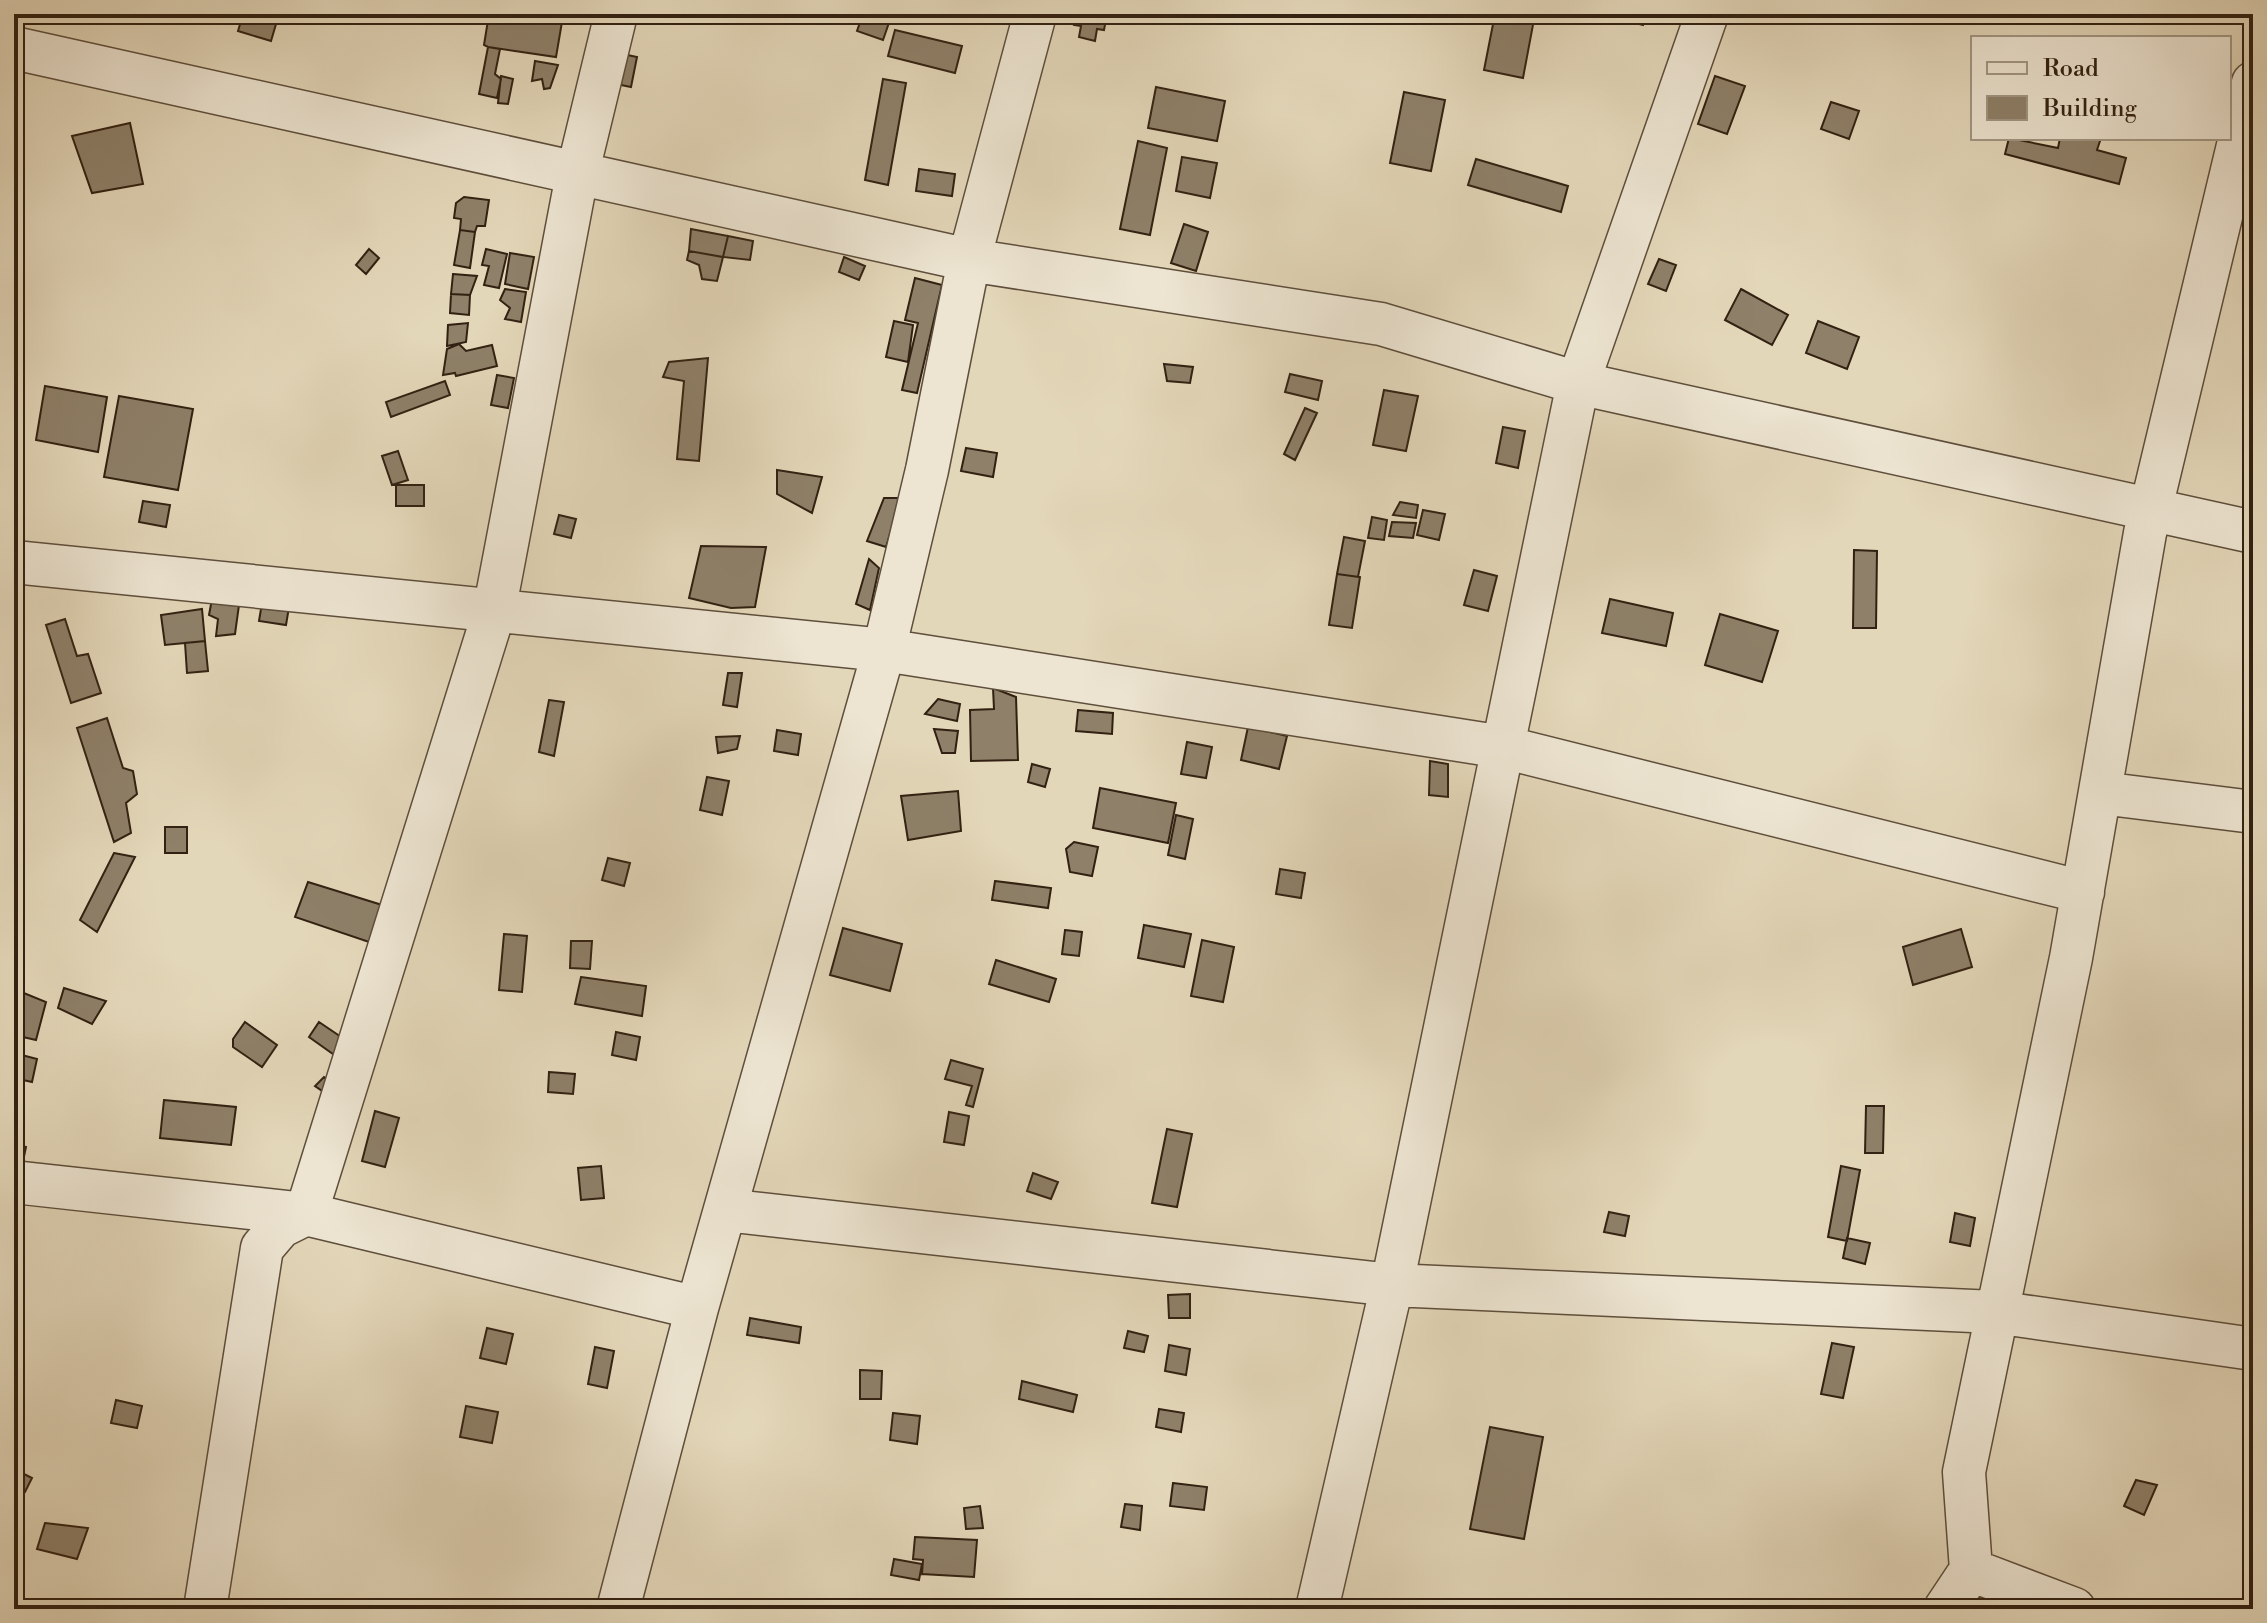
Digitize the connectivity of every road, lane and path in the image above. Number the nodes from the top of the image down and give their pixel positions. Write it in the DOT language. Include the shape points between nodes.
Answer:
graph roads {
  1 [pos="616,14"];
  2 [pos="1035,14"];
  3 [pos="1707,14"];
  4 [pos="14,48"];
  5 [pos="2253,83"];
  6 [pos="577,175"];
  7 [pos="969,260"];
  8 [pos="1578,383"];
  9 [pos="2151,508"];
  10 [pos="2253,532"];
  11 [pos="14,562"];
  12 [pos="494,612"];
  13 [pos="884,650"];
  14 [pos="1503,747"];
  15 [pos="2101,793"];
  16 [pos="2253,812"];
  17 [pos="2083,892"];
  18 [pos="14,1182"];
  19 [pos="725,1210"];
  20 [pos="306,1214"];
  21 [pos="1392,1285"];
  22 [pos="697,1308"];
  23 [pos="1995,1312"];
  24 [pos="2253,1349"];
  25 [pos="1971,1570"];
  26 [pos="205,1609"];
  27 [pos="618,1609"];
  28 [pos="1317,1609"];
  29 [pos="1945,1609"];
  30 [pos="2074,1609"];
  1 -- 6 [label="street"];
  2 -- 7 [label="street"];
  3 -- 8 [label="street"];
  4 -- 6 [label="street"];
  5 -- 9 [label="street"];
  6 -- 7 [label="street"];
  6 -- 12 [label="street"];
  7 -- 8 [label="street" via="1381,324"];
  7 -- 13 [label="street"];
  8 -- 9 [label="street"];
  8 -- 14 [label="street"];
  9 -- 10 [label="street"];
  9 -- 15 [label="street"];
  11 -- 12 [label="street"];
  12 -- 13 [label="street"];
  12 -- 20 [label="street"];
  13 -- 14 [label="street"];
  13 -- 19 [label="street"];
  14 -- 17 [label="street"];
  14 -- 21 [label="street"];
  15 -- 16 [label="street"];
  15 -- 17 [label="street"];
  17 -- 23 [label="street"];
  18 -- 20 [label="street"];
  19 -- 21 [label="street"];
  19 -- 22 [label="street"];
  20 -- 22 [label="street"];
  20 -- 26 [label="street" via="280,1227 262,1248"];
  21 -- 23 [label="street"];
  21 -- 28 [label="street"];
  22 -- 27 [label="street"];
  23 -- 24 [label="street"];
  23 -- 25 [label="street" via="1964,1472"];
  25 -- 29 [label="street"];
  25 -- 30 [label="street"];
}
